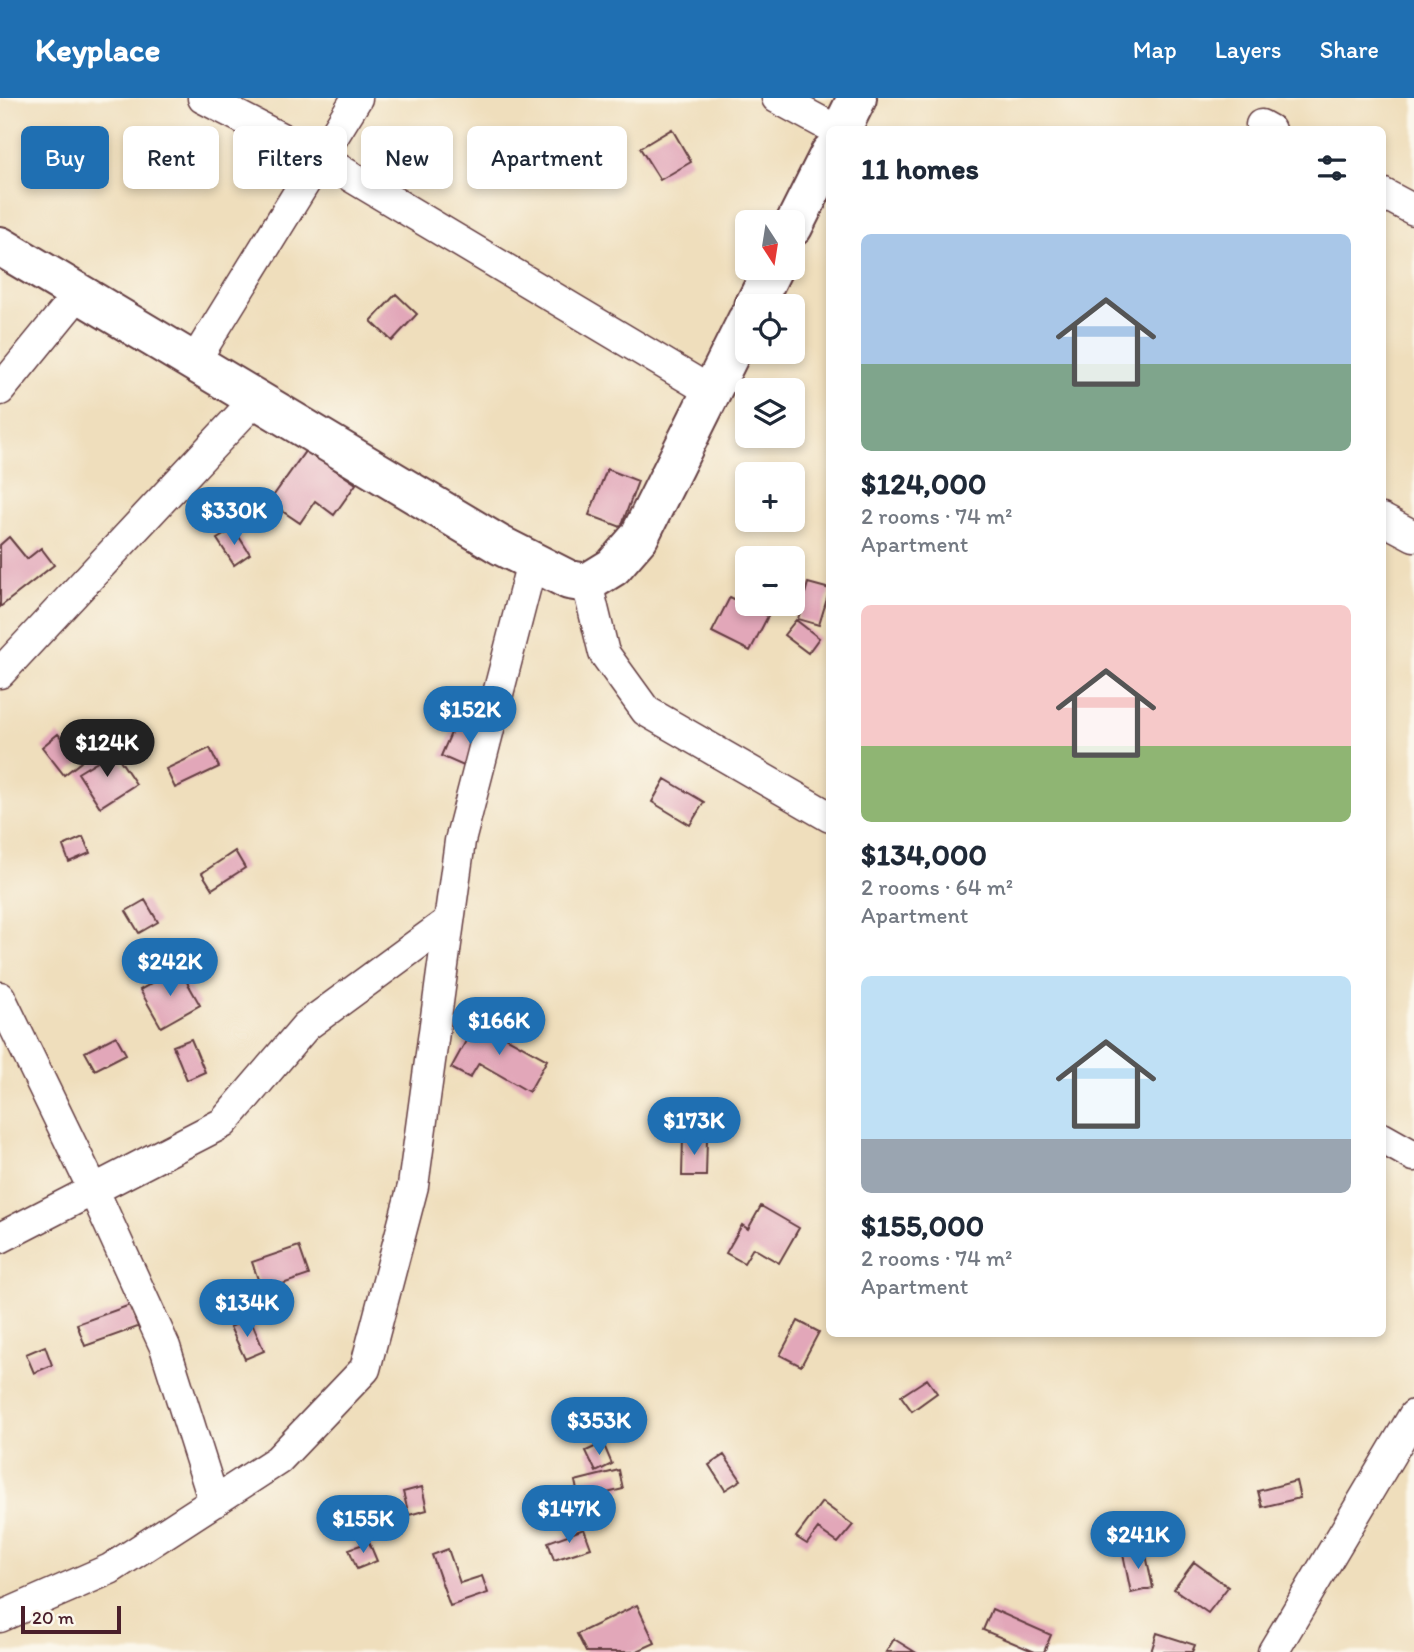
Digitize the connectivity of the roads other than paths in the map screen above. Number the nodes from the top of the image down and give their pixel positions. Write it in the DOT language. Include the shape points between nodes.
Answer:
graph roads {
  1 [pos="203,98"];
  2 [pos="357,98"];
  3 [pos="777,98"];
  4 [pos="856,98"];
  5 [pos="258,126"];
  6 [pos="340,126"];
  7 [pos="830,126"];
  8 [pos="840,126"];
  9 [pos="826,161"];
  10 [pos="347,174"];
  11 [pos="301,189"];
  12 [pos="1386,194"];
  13 [pos="802,210"];
  14 [pos="1414,210"];
  15 [pos="0,246"];
  16 [pos="79,293"];
  17 [pos="735,345"];
  18 [pos="194,362"];
  19 [pos="0,390"];
  20 [pos="712,392"];
  21 [pos="256,399"];
  22 [pos="1386,521"];
  23 [pos="1414,536"];
  24 [pos="533,562"];
  25 [pos="587,583"];
  26 [pos="0,673"];
  27 [pos="826,815"];
  28 [pos="449,921"];
  29 [pos="0,997"];
  30 [pos="1386,1140"];
  31 [pos="1414,1156"];
  32 [pos="93,1191"];
  33 [pos="0,1238"];
  34 [pos="1414,1415"];
  35 [pos="214,1502"];
  36 [pos="0,1617"];
  37 [pos="1273,1652"];
  1 -- 5 [label="street"];
  2 -- 6 [label="street"];
  3 -- 7 [label="street"];
  4 -- 8 [label="street"];
  9 -- 13 [label="street"];
  10 -- 20 [label="street"];
  11 -- 18 [label="street"];
  12 -- 14 [label="street"];
  15 -- 16 [label="street"];
  16 -- 18 [label="street"];
  16 -- 19 [label="street"];
  17 -- 20 [label="street"];
  18 -- 21 [label="street"];
  20 -- 25 [label="street" via="639,537 612,567"];
  21 -- 24 [label="street"];
  21 -- 26 [label="street"];
  22 -- 23 [label="street"];
  24 -- 25 [label="street" via="569,580"];
  24 -- 28 [label="street" via="460,841"];
  25 -- 27 [label="street" via="604,653 646,711"];
  28 -- 32 [label="street" via="306,1026 223,1123"];
  28 -- 35 [label="street" via="413,1186 365,1369 278,1461"];
  29 -- 32 [label="street"];
  30 -- 31 [label="street"];
  32 -- 33 [label="street"];
  32 -- 35 [label="street" via="165,1348"];
  34 -- 37 [label="street"];
  35 -- 36 [label="street" via="110,1569"];
}
